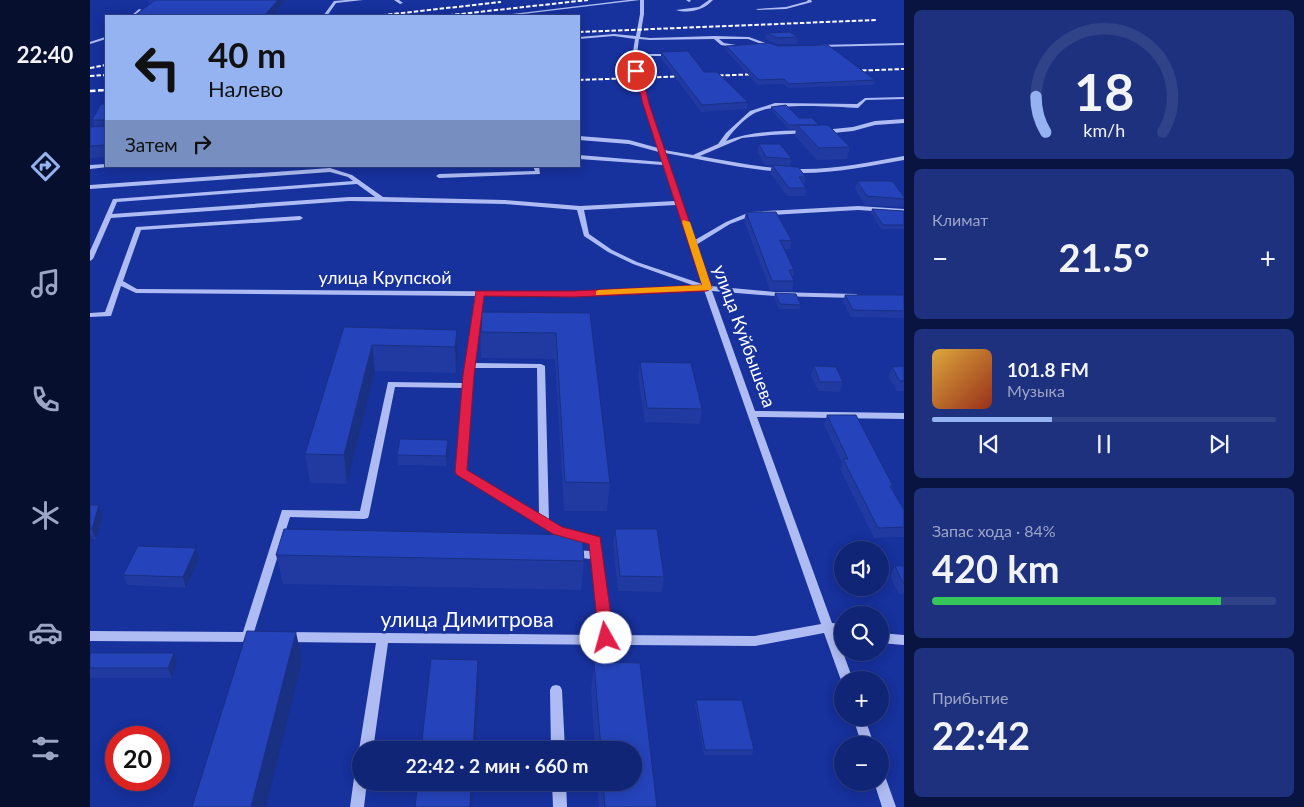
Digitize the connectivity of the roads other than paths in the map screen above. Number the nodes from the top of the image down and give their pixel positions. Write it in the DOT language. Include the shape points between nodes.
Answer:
graph roads {
  1 [pos="361,0"];
  2 [pos="396,0"];
  3 [pos="638,0"];
  4 [pos="642,0"];
  5 [pos="711,0"];
  6 [pos="809,0"];
  7 [pos="401,3"];
  8 [pos="758,9"];
  9 [pos="140,10"];
  10 [pos="678,10"];
  11 [pos="134,15"];
  12 [pos="326,15"];
  13 [pos="507,15"];
  14 [pos="637,36"];
  15 [pos="105,38"];
  16 [pos="580,38"];
  17 [pos="715,38"];
  18 [pos="90,42"];
  19 [pos="904,44"];
  20 [pos="734,46"];
  21 [pos="816,46"];
  22 [pos="777,47"];
  23 [pos="635,55"];
  24 [pos="665,55"];
  25 [pos="904,98"];
  26 [pos="904,121"];
  27 [pos="580,138"];
  28 [pos="721,144"];
  29 [pos="662,151"];
  30 [pos="695,156"];
  31 [pos="580,157"];
  32 [pos="904,158"];
  33 [pos="666,164"];
  34 [pos="105,166"];
  35 [pos="90,167"];
  36 [pos="536,167"];
  37 [pos="438,176"];
  38 [pos="358,182"];
  39 [pos="90,187"];
  40 [pos="382,199"];
  41 [pos="679,203"];
  42 [pos="580,208"];
  43 [pos="904,211"];
  44 [pos="108,216"];
  45 [pos="300,218"];
  46 [pos="693,244"];
  47 [pos="90,259"];
  48 [pos="119,282"];
  49 [pos="707,288"];
  50 [pos="479,293"];
  51 [pos="864,296"];
  52 [pos="90,314"];
  53 [pos="470,365"];
  54 [pos="468,386"];
  55 [pos="753,414"];
  56 [pos="904,416"];
  57 [pos="544,522"];
  58 [pos="558,553"];
  59 [pos="597,554"];
  60 [pos="829,627"];
  61 [pos="834,628"];
  62 [pos="90,636"];
  63 [pos="247,637"];
  64 [pos="383,637"];
  65 [pos="606,638"];
  66 [pos="889,639"];
  67 [pos="904,640"];
  68 [pos="844,671"];
  69 [pos="556,690"];
  70 [pos="367,741"];
  71 [pos="558,741"];
  72 [pos="359,791"];
  73 [pos="559,791"];
  74 [pos="884,791"];
  75 [pos="357,807"];
  76 [pos="560,807"];
  77 [pos="889,807"];
  1 -- 12 [label="street" via="335,2"];
  2 -- 7 [label="street"];
  3 -- 13 [label="street"];
  4 -- 14 [label="street, улица Куйбышева" via="644,14"];
  5 -- 10 [label="street" via="705,6"];
  6 -- 8 [label="street" via="797,6"];
  9 -- 11 [label="street"];
  14 -- 16 [label="street"];
  14 -- 17 [label="street" via="650,39"];
  14 -- 23 [label="street, улица Куйбышева"];
  15 -- 18 [label="street"];
  17 -- 20 [label="street"];
  17 -- 22 [label="street" via="749,38"];
  19 -- 21 [label="street"];
  23 -- 24 [label="street"];
  23 -- 29 [label="street, улица Куйбышева" via="636,71"];
  25 -- 28 [label="street" via="865,99 858,106 775,104 752,112"];
  26 -- 28 [label="street" via="829,132 771,133 741,137"];
  27 -- 29 [label="street" via="629,142"];
  28 -- 30 [label="street"];
  29 -- 30 [label="street"];
  29 -- 33 [label="street, улица Куйбышева"];
  30 -- 32 [label="street" via="763,168 803,171 841,169"];
  31 -- 33 [label="street"];
  33 -- 41 [label="street, улица Куйбышева"];
  34 -- 35 [label="street"];
  36 -- 37 [label="street" via="538,173"];
  38 -- 39 [label="street" via="330,170"];
  38 -- 40 [label="street"];
  38 -- 44 [label="street" via="115,200"];
  40 -- 42 [label="street" via="505,202"];
  40 -- 44 [label="street"];
  41 -- 42 [label="street"];
  41 -- 46 [label="street, улица Куйбышева"];
  42 -- 49 [label="street" via="586,235 610,251"];
  43 -- 46 [label="street" via="858,208 750,214"];
  44 -- 47 [label="street"];
  45 -- 48 [label="street" via="138,228"];
  46 -- 49 [label="street, улица Куйбышева"];
  48 -- 50 [label="street, улица Крупской" via="136,291"];
  48 -- 52 [label="street" via="108,314"];
  49 -- 50 [label="street, улица Крупской" via="574,294"];
  49 -- 51 [label="street, улица Крупской" via="775,294"];
  49 -- 55 [label="street, улица Куйбышева"];
  50 -- 53 [label="street"];
  53 -- 54 [label="street"];
  53 -- 57 [label="street" via="541,366"];
  54 -- 57 [label="street" via="461,472"];
  54 -- 63 [label="street" via="391,384 364,515 286,513 281,545"];
  55 -- 56 [label="street"];
  55 -- 60 [label="street, улица Куйбышева"];
  57 -- 59 [label="street" via="558,531 595,541"];
  58 -- 59 [label="street"];
  59 -- 65 [label="street"];
  60 -- 61 [label="street, улица Димитрова"];
  60 -- 65 [label="street, улица Димитрова" via="756,641"];
  60 -- 68 [label="street, улица Куйбышева"];
  62 -- 63 [label="street, улица Димитрова"];
  63 -- 64 [label="street, улица Димитрова"];
  64 -- 65 [label="street, улица Димитрова"];
  64 -- 70 [label="street"];
  66 -- 67 [label="street"];
  69 -- 71 [label="street"];
  72 -- 75 [label="street"];
  73 -- 76 [label="street"];
  74 -- 77 [label="street"];
}
